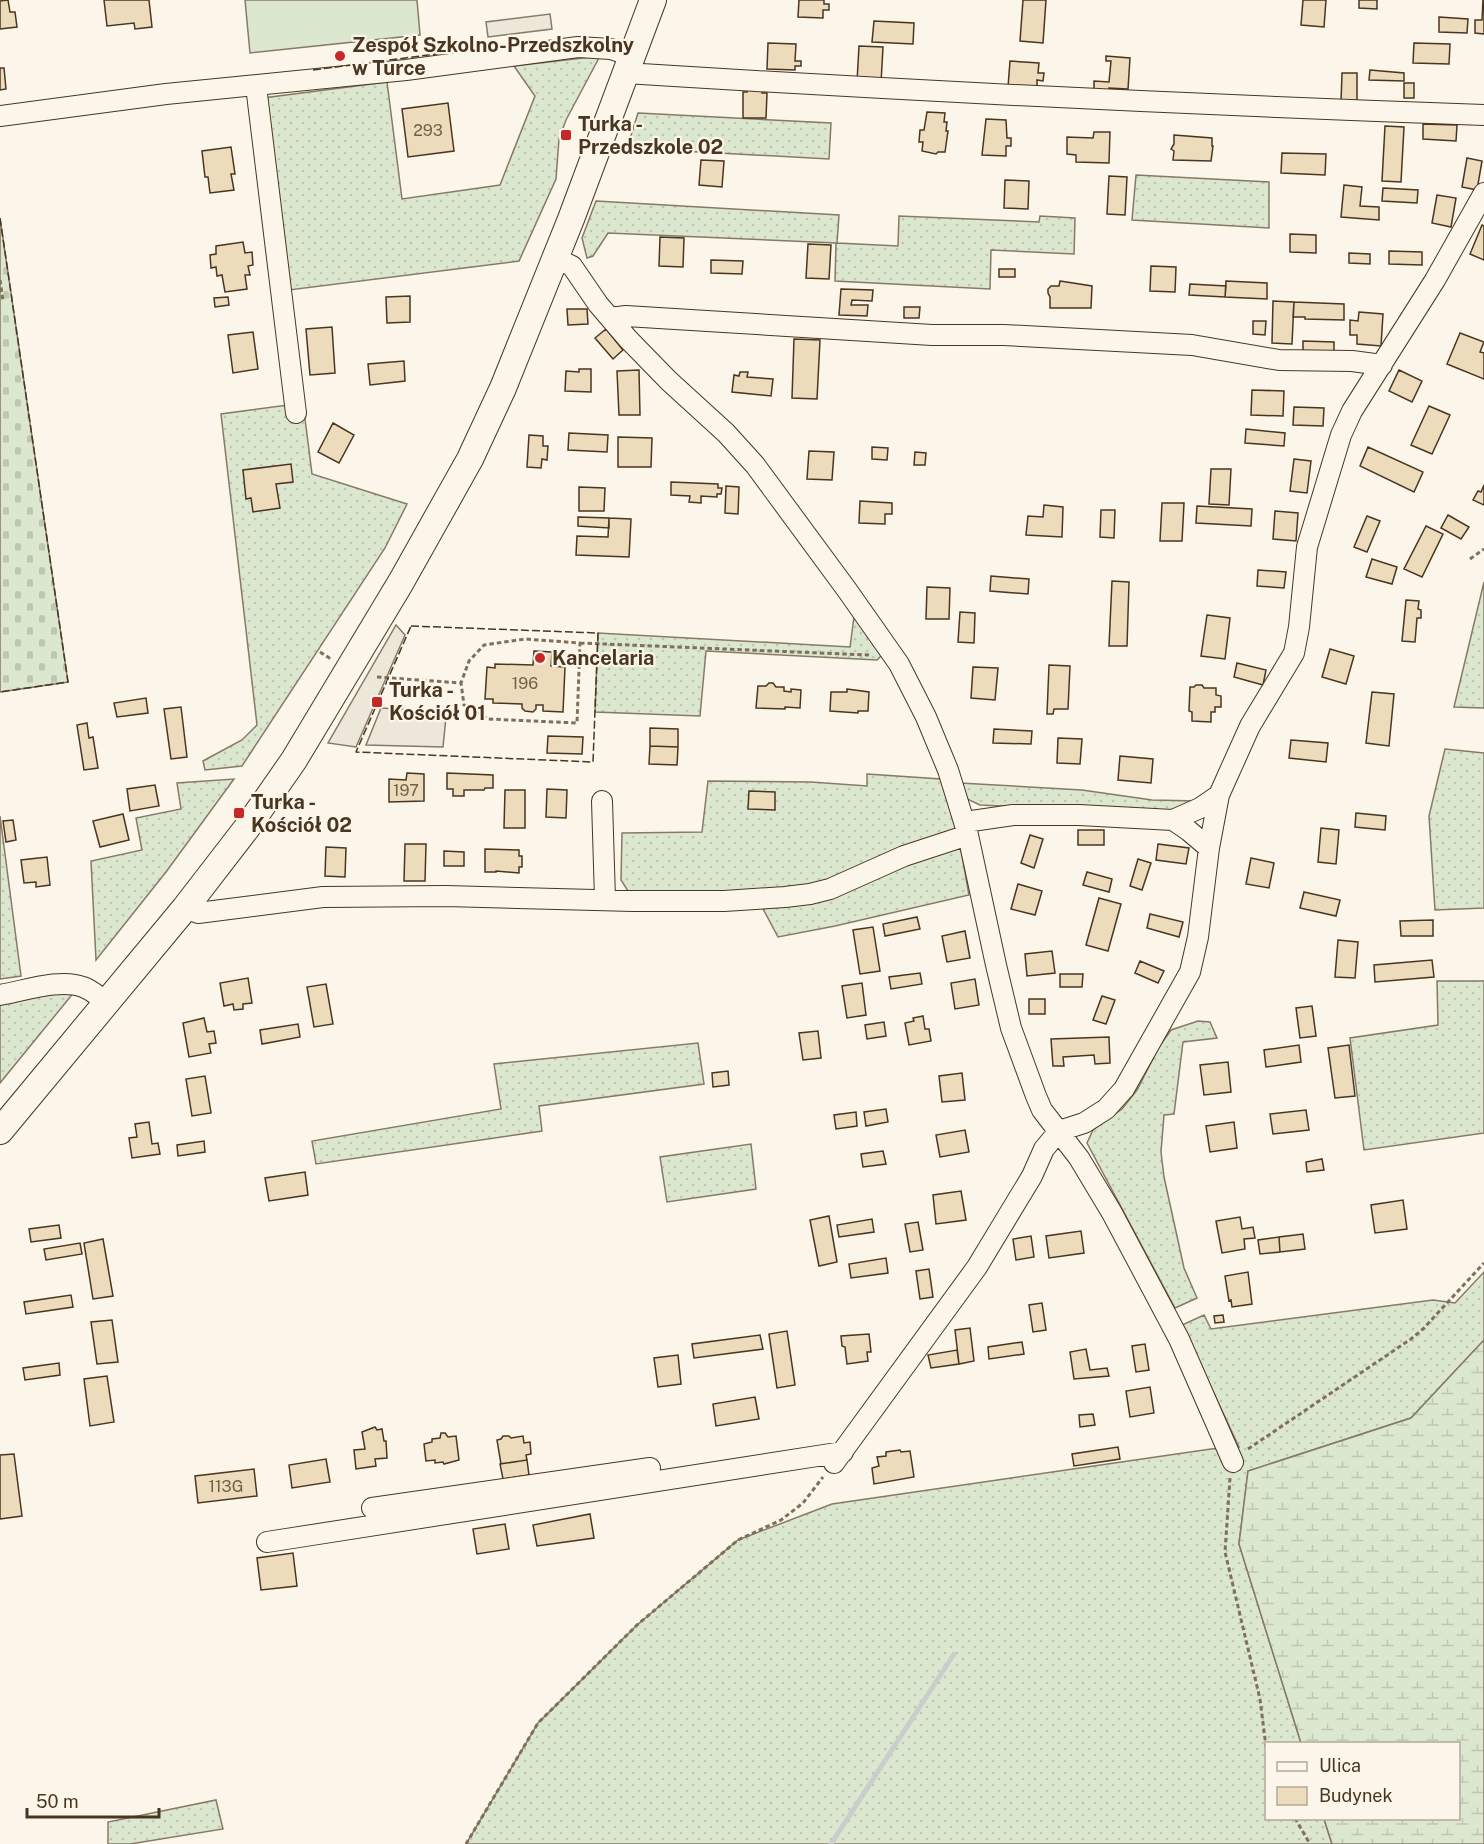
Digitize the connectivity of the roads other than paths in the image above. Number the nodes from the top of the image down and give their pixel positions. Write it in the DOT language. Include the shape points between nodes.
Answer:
graph roads {
  1 [pos="653,0"];
  2 [pos="629,64"];
  3 [pos="256,86"];
  4 [pos="0,116"];
  5 [pos="1484,116"];
  6 [pos="1484,193"];
  7 [pos="555,258"];
  8 [pos="610,318"];
  9 [pos="1382,365"];
  10 [pos="296,413"];
  11 [pos="1219,795"];
  12 [pos="602,801"];
  13 [pos="1173,820"];
  14 [pos="966,828"];
  15 [pos="1209,848"];
  16 [pos="605,899"];
  17 [pos="185,908"];
  18 [pos="0,995"];
  19 [pos="106,1002"];
  20 [pos="0,1131"];
  21 [pos="1059,1131"];
  22 [pos="843,1451"];
  23 [pos="1233,1462"];
  24 [pos="372,1508"];
  25 [pos="267,1542"];
  1 -- 2 [label="main road"];
  2 -- 3 [label="street" via="611,49 578,47"];
  2 -- 5 [label="street" via="905,90"];
  2 -- 7 [label="main road"];
  3 -- 4 [label="street"];
  3 -- 10 [label="street"];
  6 -- 9 [label="street"];
  7 -- 8 [label="street" via="572,266"];
  7 -- 17 [label="main road" via="479,441 401,582 294,760"];
  8 -- 9 [label="street" via="1192,345 1279,360"];
  8 -- 14 [label="street" via="755,465 894,656 934,736"];
  9 -- 11 [label="street" via="1346,422 1315,517 1307,547 1294,653 1250,726"];
  11 -- 13 [label="street"];
  11 -- 15 [label="street"];
  12 -- 16 [label="street"];
  13 -- 14 [label="street" via="1013,815"];
  13 -- 15 [label="street"];
  14 -- 16 [label="street" via="830,889 810,894 724,901"];
  14 -- 21 [label="street" via="1013,1035 1042,1110"];
  15 -- 21 [label="street" via="1190,972 1124,1089 1106,1109 1084,1123"];
  16 -- 17 [label="street" via="323,897 198,913"];
  17 -- 19 [label="main road"];
  18 -- 19 [label="street" via="71,984"];
  19 -- 20 [label="main road"];
  21 -- 22 [label="street" via="1044,1149 977,1267"];
  21 -- 23 [label="street" via="1112,1213 1170,1321"];
  22 -- 24 [label="street"];
  22 -- 25 [label="street"];
}
